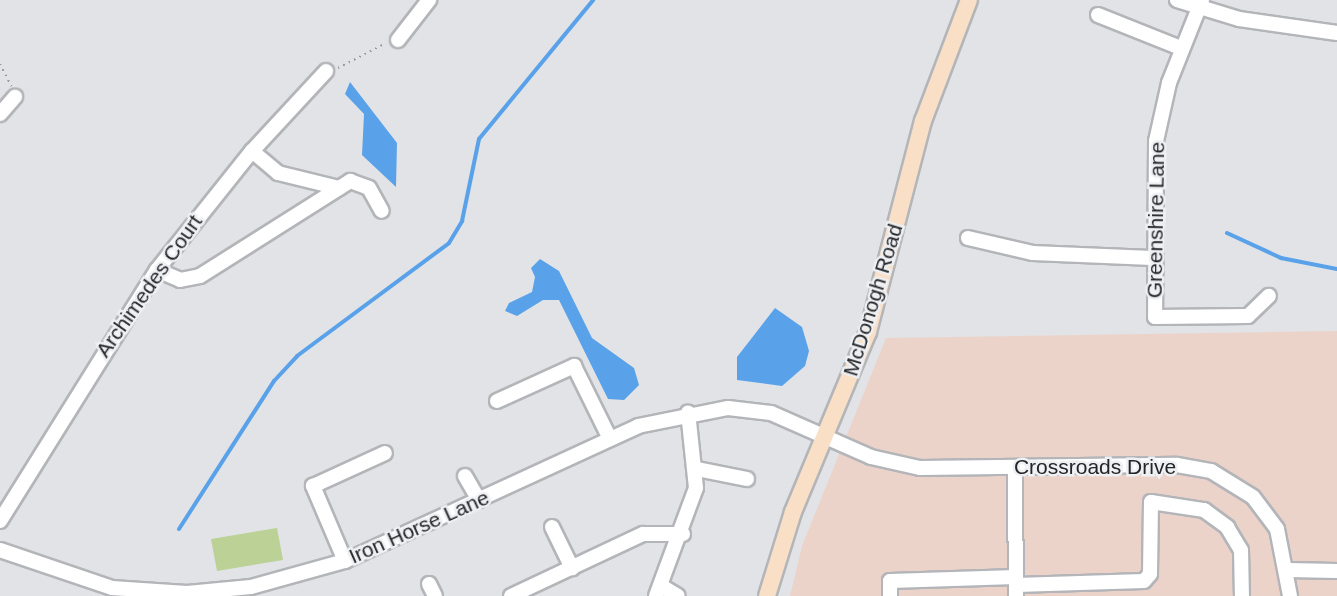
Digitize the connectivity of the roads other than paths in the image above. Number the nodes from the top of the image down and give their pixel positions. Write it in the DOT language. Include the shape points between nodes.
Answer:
graph roads {
  1 [pos="429,0"];
  2 [pos="969,0"];
  3 [pos="1177,0"];
  4 [pos="1200,4"];
  5 [pos="1098,15"];
  6 [pos="1337,33"];
  7 [pos="398,40"];
  8 [pos="1181,48"];
  9 [pos="326,71"];
  10 [pos="15,97"];
  11 [pos="0,114"];
  12 [pos="252,151"];
  13 [pos="339,188"];
  14 [pos="382,211"];
  15 [pos="968,238"];
  16 [pos="1152,258"];
  17 [pos="157,270"];
  18 [pos="1269,296"];
  19 [pos="497,401"];
  20 [pos="688,412"];
  21 [pos="826,436"];
  22 [pos="610,439"];
  23 [pos="386,453"];
  24 [pos="1015,467"];
  25 [pos="698,469"];
  26 [pos="465,476"];
  27 [pos="747,479"];
  28 [pos="479,500"];
  29 [pos="0,520"];
  30 [pos="552,526"];
  31 [pos="683,534"];
  32 [pos="0,550"];
  33 [pos="345,561"];
  34 [pos="572,568"];
  35 [pos="1288,570"];
  36 [pos="1337,571"];
  37 [pos="1016,586"];
  38 [pos="98,590"];
  39 [pos="660,591"];
  40 [pos="130,593"];
  41 [pos="212,594"];
  42 [pos="511,596"];
  43 [pos="678,596"];
  44 [pos="767,596"];
  45 [pos="890,596"];
  46 [pos="1242,596"];
  47 [pos="1290,596"];
  1 -- 7 [label="street"];
  2 -- 21 [label="main road, McDonogh Road" via="923,121 868,332"];
  3 -- 4 [label="street"];
  4 -- 6 [label="street" via="1276,26"];
  4 -- 8 [label="street, Greenshire Lane"];
  5 -- 8 [label="street"];
  8 -- 16 [label="street, Greenshire Lane" via="1156,141"];
  9 -- 12 [label="street, Archimedes Court"];
  10 -- 11 [label="street"];
  12 -- 13 [label="street" via="278,173"];
  12 -- 17 [label="street, Archimedes Court"];
  13 -- 14 [label="street" via="350,181 364,183"];
  13 -- 17 [label="street" via="200,276 180,280"];
  15 -- 16 [label="street" via="1033,253"];
  16 -- 18 [label="street, Greenshire Lane" via="1155,317 1248,316"];
  17 -- 29 [label="street, Archimedes Court"];
  19 -- 22 [label="street" via="574,366"];
  20 -- 21 [label="street, Iron Horse Lane" via="760,411"];
  20 -- 22 [label="street, Iron Horse Lane"];
  20 -- 25 [label="street"];
  21 -- 24 [label="street, Crossroads Drive" via="904,466"];
  21 -- 44 [label="main road, McDonogh Road" via="782,541"];
  22 -- 28 [label="street, Iron Horse Lane"];
  23 -- 33 [label="street" via="313,486"];
  24 -- 35 [label="street, Crossroads Drive" via="1177,465 1210,471 1262,507 1277,530"];
  24 -- 37 [label="street"];
  25 -- 27 [label="street"];
  25 -- 31 [label="street"];
  26 -- 28 [label="street"];
  28 -- 33 [label="street, Iron Horse Lane"];
  30 -- 34 [label="street"];
  31 -- 34 [label="street" via="642,534"];
  31 -- 39 [label="street"];
  32 -- 38 [label="street, Iron Horse Lane"];
  33 -- 41 [label="street, Iron Horse Lane" via="283,581"];
  34 -- 42 [label="street"];
  35 -- 36 [label="street"];
  35 -- 47 [label="street, Crossroads Drive"];
  37 -- 45 [label="street" via="890,581"];
  37 -- 46 [label="street" via="1144,581 1150,574 1151,502 1204,510 1227,527 1241,550"];
  38 -- 40 [label="street, Iron Horse Lane"];
  39 -- 43 [label="street"];
  40 -- 41 [label="street, Iron Horse Lane"];
}
